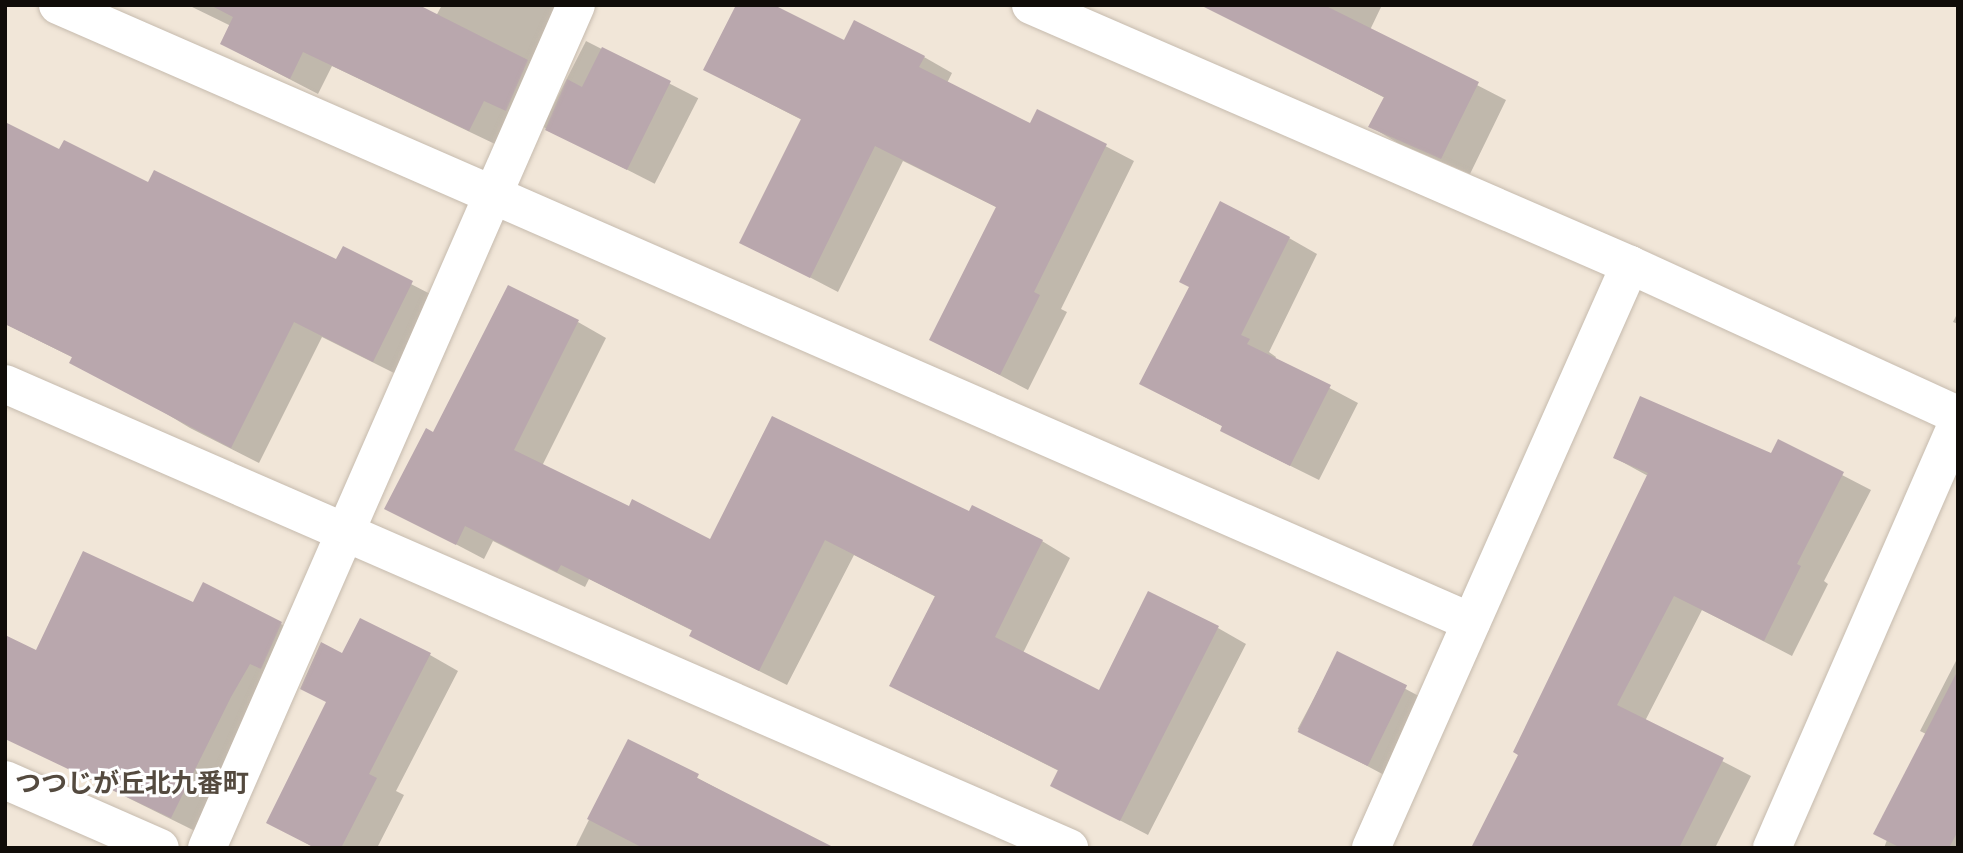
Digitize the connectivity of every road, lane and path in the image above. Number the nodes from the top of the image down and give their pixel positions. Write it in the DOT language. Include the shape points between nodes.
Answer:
graph roads {
  1 [pos="58,5"];
  2 [pos="576,5"];
  3 [pos="1031,5"];
  4 [pos="491,194"];
  5 [pos="1630,265"];
  6 [pos="5,384"];
  7 [pos="1958,415"];
  8 [pos="1958,423"];
  9 [pos="345,534"];
  10 [pos="1471,622"];
  11 [pos="5,780"];
  12 [pos="160,848"];
  13 [pos="206,848"];
  14 [pos="1069,848"];
  15 [pos="1371,848"];
  16 [pos="1772,848"];
  1 -- 4 [label="street"];
  2 -- 4 [label="street"];
  3 -- 5 [label="street"];
  4 -- 9 [label="street"];
  4 -- 10 [label="street"];
  5 -- 7 [label="street"];
  5 -- 10 [label="street"];
  6 -- 9 [label="street"];
  8 -- 16 [label="street"];
  9 -- 13 [label="street"];
  9 -- 14 [label="street"];
  10 -- 15 [label="street"];
  11 -- 12 [label="street"];
}
